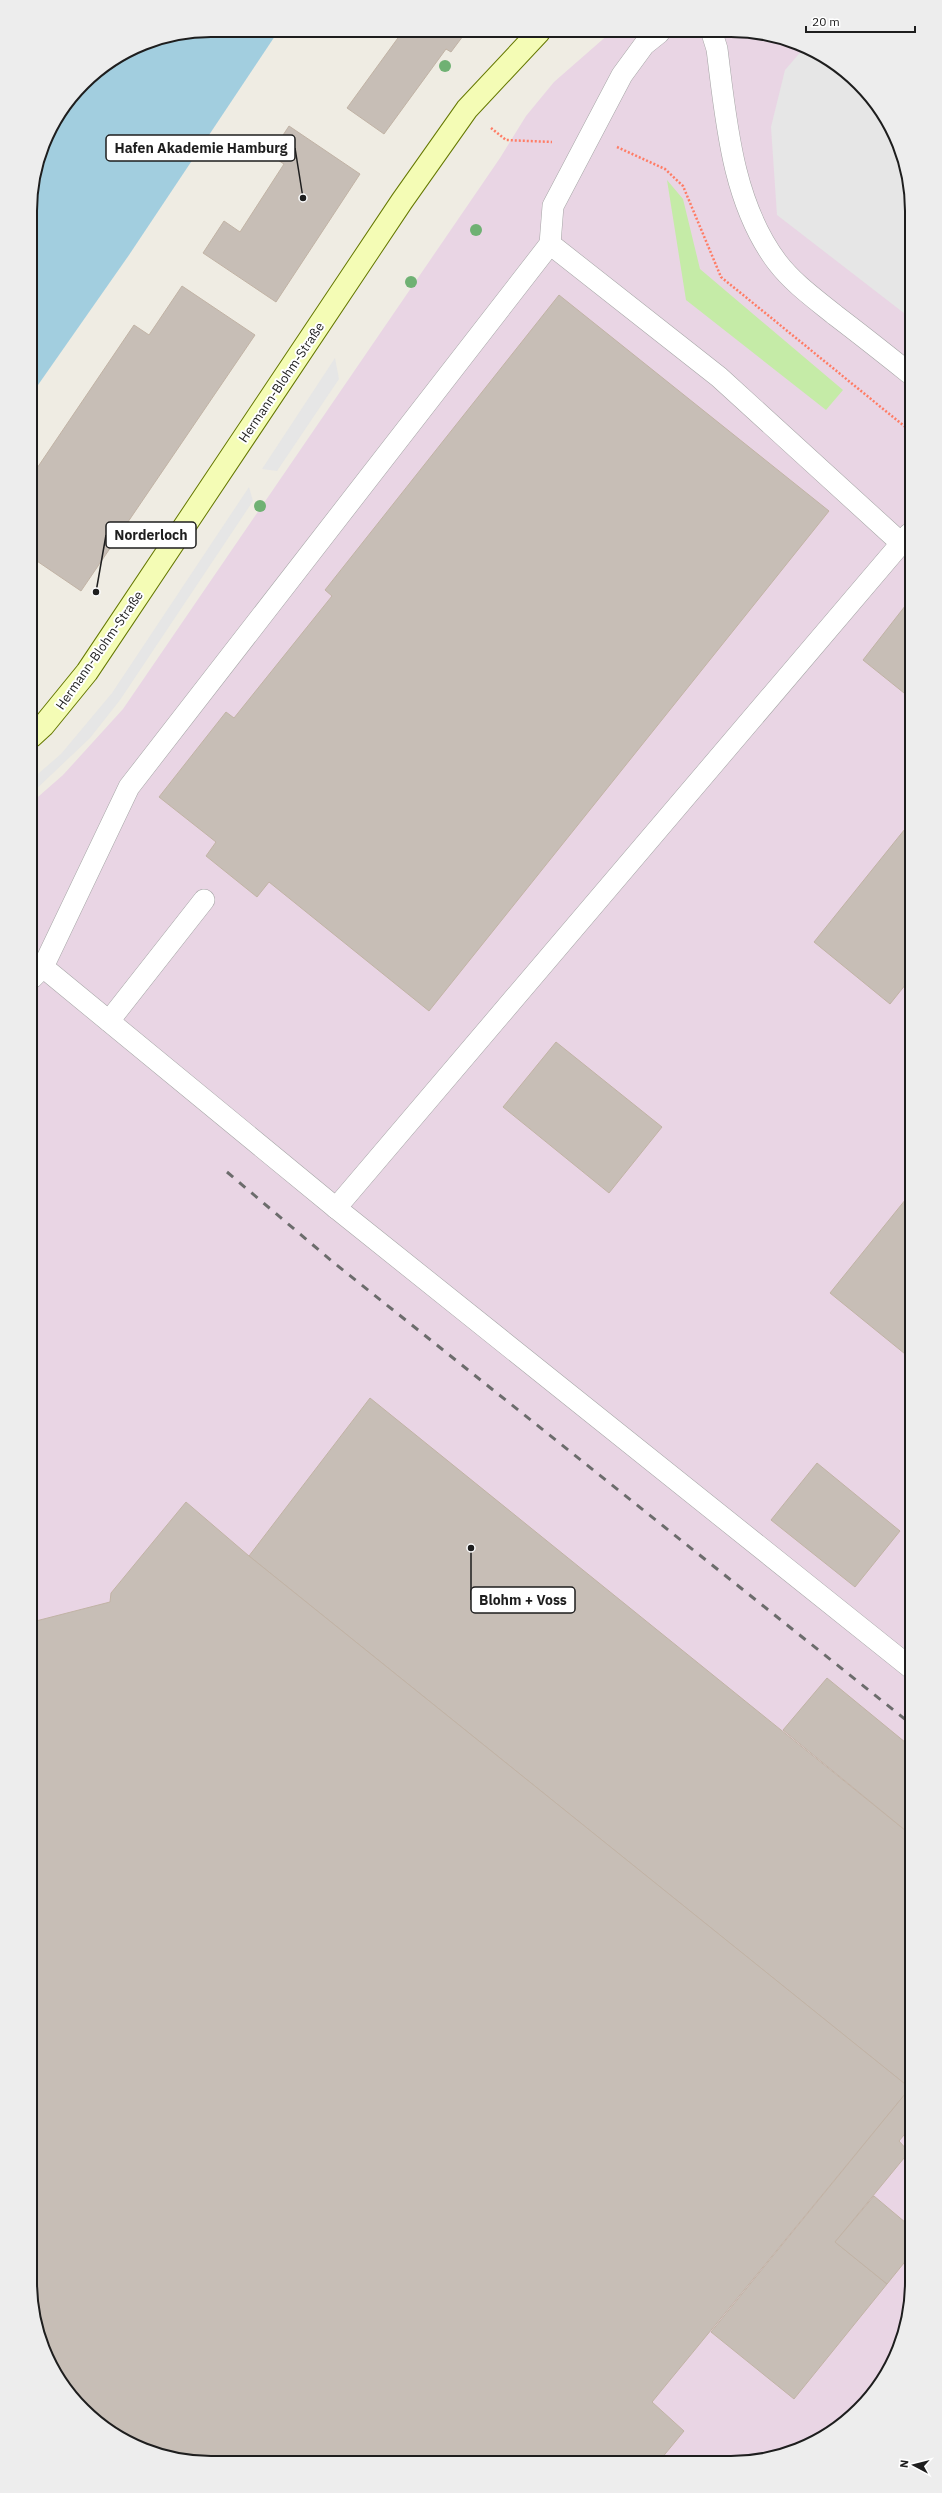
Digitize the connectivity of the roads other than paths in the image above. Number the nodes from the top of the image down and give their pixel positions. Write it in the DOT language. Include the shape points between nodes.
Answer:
graph roads {
  1 [pos="534,37"];
  2 [pos="655,37"];
  3 [pos="713,37"];
  4 [pos="550,244"];
  5 [pos="905,370"];
  6 [pos="905,539"];
  7 [pos="37,732"];
  8 [pos="204,900"];
  9 [pos="37,973"];
  10 [pos="108,1021"];
  11 [pos="336,1208"];
  12 [pos="905,1663"];
  1 -- 7 [label="street, Hermann-Blohm-Straße" via="468,109 402,201 91,667"];
  2 -- 4 [label="lane" via="636,54 552,206"];
  3 -- 5 [label="lane" via="732,154 744,198 759,232 777,262 799,286"];
  4 -- 6 [label="lane" via="720,377"];
  4 -- 9 [label="lane" via="129,787"];
  6 -- 11 [label="lane"];
  8 -- 10 [label="lane"];
  9 -- 10 [label="lane"];
  10 -- 11 [label="lane"];
  11 -- 12 [label="lane"];
}
